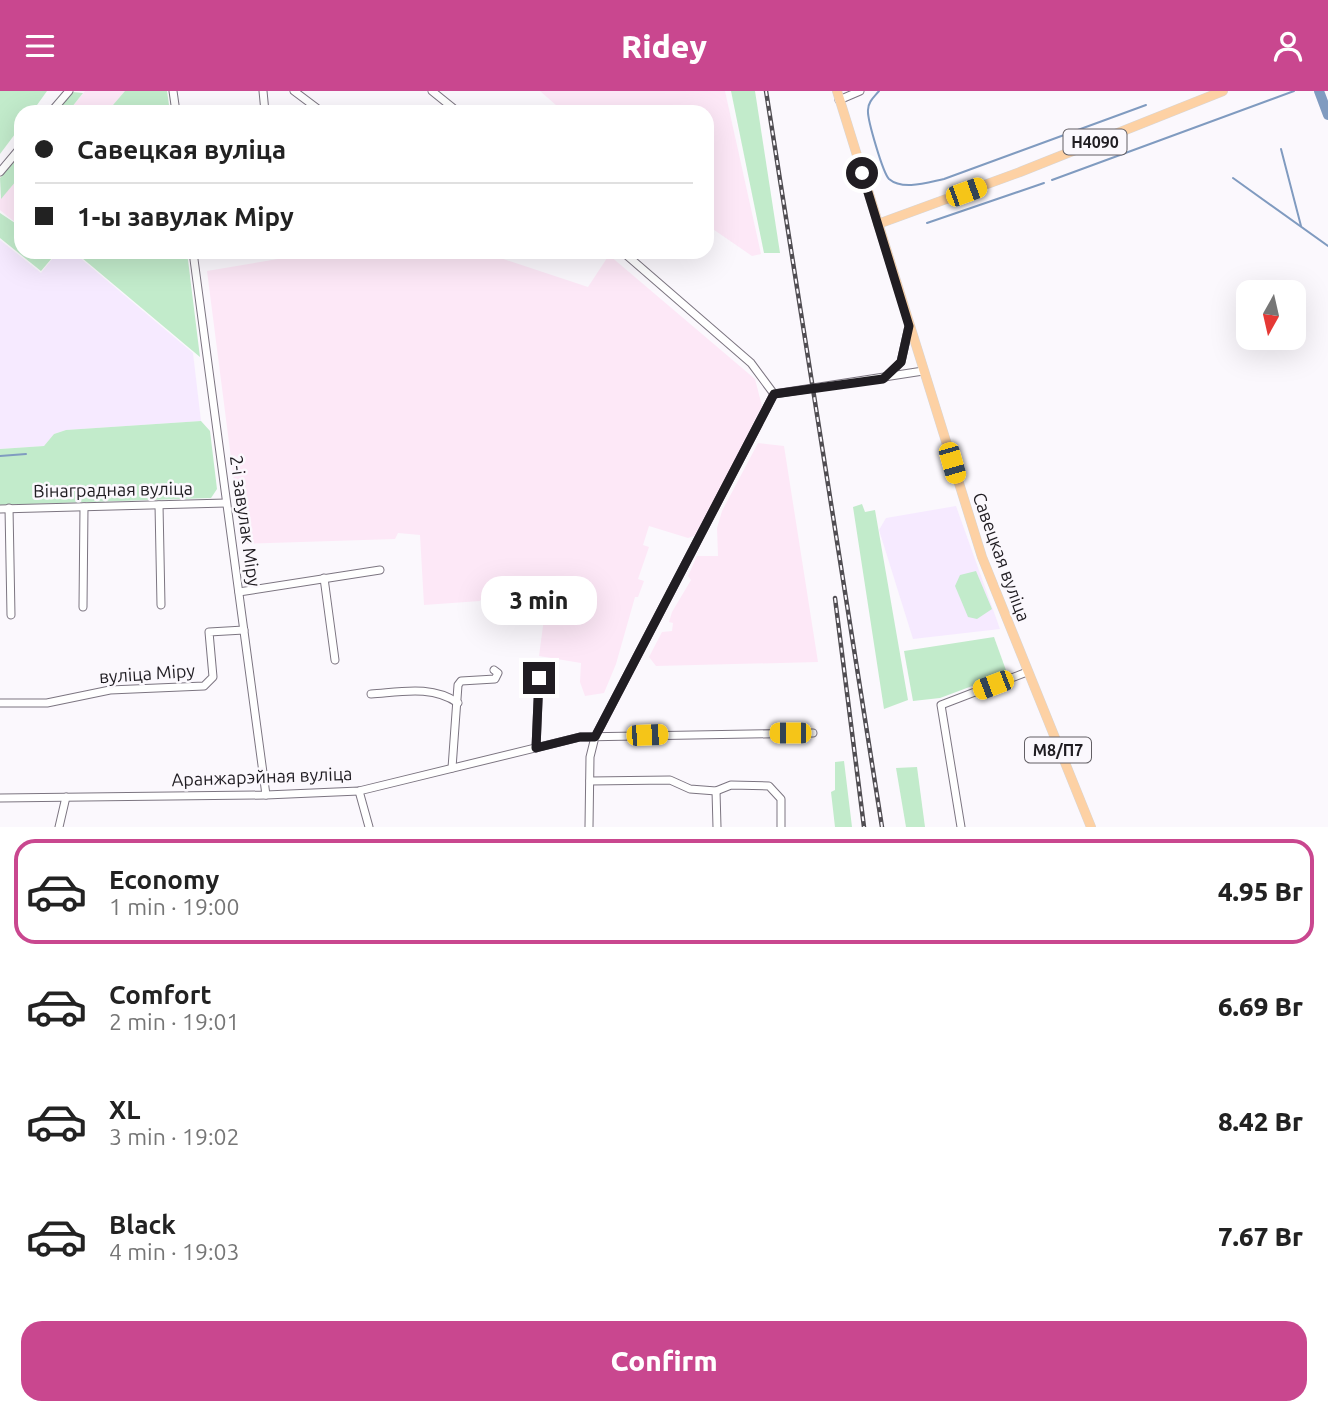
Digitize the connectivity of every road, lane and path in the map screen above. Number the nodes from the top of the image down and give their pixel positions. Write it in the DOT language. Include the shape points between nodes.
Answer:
graph roads {
  1 [pos="69,91"];
  2 [pos="294,91"];
  3 [pos="432,91"];
  4 [pos="860,91"];
  5 [pos="1223,91"];
  6 [pos="838,95"];
  7 [pos="57,105"];
  8 [pos="313,105"];
  9 [pos="449,105"];
  10 [pos="14,155"];
  11 [pos="1,169"];
  12 [pos="878,224"];
  13 [pos="194,259"];
  14 [pos="631,259"];
  15 [pos="909,326"];
  16 [pos="923,371"];
  17 [pos="883,379"];
  18 [pos="774,394"];
  19 [pos="226,503"];
  20 [pos="159,505"];
  21 [pos="84,507"];
  22 [pos="9,508"];
  23 [pos="0,509"];
  24 [pos="380,570"];
  25 [pos="324,578"];
  26 [pos="239,592"];
  27 [pos="161,605"];
  28 [pos="83,607"];
  29 [pos="11,615"];
  30 [pos="244,629"];
  31 [pos="335,660"];
  32 [pos="494,670"];
  33 [pos="1027,672"];
  34 [pos="539,678"];
  35 [pos="371,694"];
  36 [pos="0,703"];
  37 [pos="458,703"];
  38 [pos="813,733"];
  39 [pos="595,737"];
  40 [pos="536,748"];
  41 [pos="452,768"];
  42 [pos="590,781"];
  43 [pos="359,790"];
  44 [pos="716,792"];
  45 [pos="266,795"];
  46 [pos="66,797"];
  47 [pos="0,798"];
  48 [pos="59,827"];
  49 [pos="369,827"];
  50 [pos="589,827"];
  51 [pos="716,827"];
  52 [pos="782,827"];
  53 [pos="961,827"];
  54 [pos="1091,827"];
  1 -- 7 [label="street"];
  2 -- 8 [label="street"];
  3 -- 9 [label="street"];
  4 -- 6 [label="street"];
  5 -- 12 [label="main road, Н4090"];
  6 -- 12 [label="main road, Савецкая вуліца / М8/П7"];
  10 -- 11 [label="street"];
  12 -- 15 [label="main road, Савецкая вуліца / М8/П7"];
  13 -- 19 [label="street, 2-і завулак Міру"];
  14 -- 18 [label="street" via="751,363"];
  15 -- 16 [label="main road, Савецкая вуліца / М8/П7"];
  15 -- 17 [label="street" via="901,362"];
  16 -- 17 [label="street"];
  16 -- 33 [label="main road, Савецкая вуліца / М8/П7" via="982,558"];
  17 -- 18 [label="street"];
  18 -- 39 [label="street"];
  19 -- 20 [label="street, Вінаградная вуліца"];
  19 -- 26 [label="street, 2-і завулак Міру"];
  20 -- 21 [label="street, Вінаградная вуліца"];
  20 -- 27 [label="street"];
  21 -- 22 [label="street, Вінаградная вуліца"];
  21 -- 28 [label="street"];
  22 -- 23 [label="street, Вінаградная вуліца"];
  22 -- 29 [label="street"];
  24 -- 25 [label="street"];
  25 -- 26 [label="street"];
  25 -- 31 [label="street"];
  26 -- 30 [label="street, 2-і завулак Міру"];
  30 -- 36 [label="street, вуліца Міру" via="209,632 213,677 204,685 110,690 47,703"];
  30 -- 45 [label="street, 2-і завулак Міру"];
  32 -- 37 [label="street" via="498,673 495,679 461,681"];
  33 -- 53 [label="street" via="941,705"];
  33 -- 54 [label="main road, Савецкая вуліца / М8/П7"];
  34 -- 40 [label="street"];
  35 -- 37 [label="street" via="431,690"];
  37 -- 41 [label="street"];
  38 -- 39 [label="street, Аранжарэйная вуліца"];
  39 -- 40 [label="street, Аранжарэйная вуліца"];
  39 -- 42 [label="street"];
  40 -- 41 [label="street, Аранжарэйная вуліца"];
  41 -- 43 [label="street, Аранжарэйная вуліца"];
  42 -- 44 [label="street" via="670,780 690,789"];
  42 -- 50 [label="street"];
  43 -- 45 [label="street, Аранжарэйная вуліца"];
  43 -- 49 [label="street"];
  44 -- 51 [label="street"];
  44 -- 52 [label="street" via="731,785 769,786 781,799"];
  45 -- 46 [label="street, Аранжарэйная вуліца"];
  46 -- 47 [label="street, Аранжарэйная вуліца"];
  46 -- 48 [label="street"];
}
